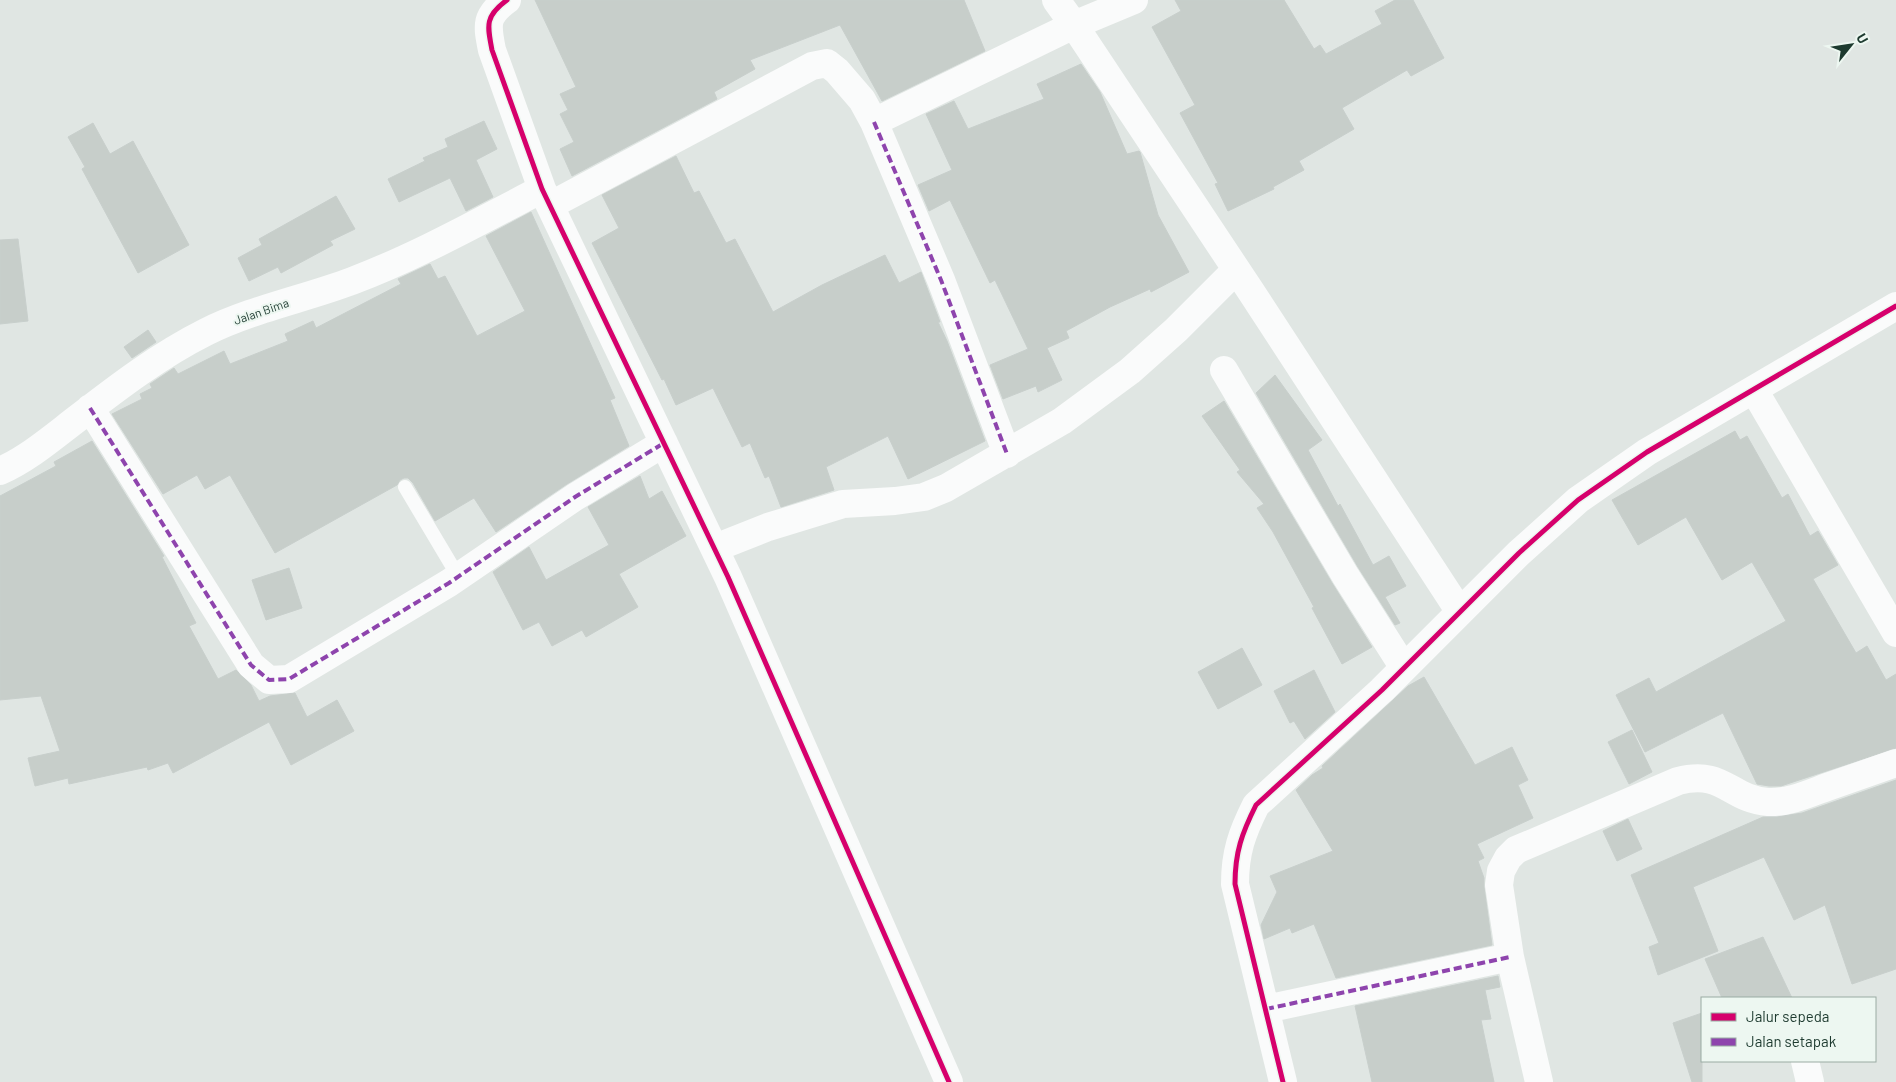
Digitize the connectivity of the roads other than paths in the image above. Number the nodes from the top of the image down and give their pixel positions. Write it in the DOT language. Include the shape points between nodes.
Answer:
graph roads {
  1 [pos="507,0"];
  2 [pos="1056,0"];
  3 [pos="1134,0"];
  4 [pos="1074,25"];
  5 [pos="874,122"];
  6 [pos="547,197"];
  7 [pos="1236,270"];
  8 [pos="1896,306"];
  9 [pos="1224,370"];
  10 [pos="1754,390"];
  11 [pos="90,408"];
  12 [pos="664,443"];
  13 [pos="1007,454"];
  14 [pos="0,471"];
  15 [pos="405,486"];
  16 [pos="715,548"];
  17 [pos="458,576"];
  18 [pos="1460,612"];
  19 [pos="1896,633"];
  20 [pos="1404,668"];
  21 [pos="1896,763"];
  22 [pos="1510,957"];
  23 [pos="1266,1010"];
  24 [pos="1805,1062"];
  25 [pos="949,1082"];
  26 [pos="1283,1082"];
  27 [pos="1539,1082"];
  28 [pos="1810,1082"];
  1 -- 6 [label="street" via="490,16 488,30 492,50"];
  2 -- 4 [label="street"];
  3 -- 4 [label="street"];
  4 -- 5 [label="street"];
  4 -- 7 [label="street"];
  5 -- 6 [label="street, Jalan Bima" via="862,100 837,71 827,64 812,66"];
  5 -- 13 [label="street, Jalan Bima" via="941,280"];
  6 -- 11 [label="street, Jalan Bima" via="352,281 207,331 169,352"];
  6 -- 12 [label="street"];
  7 -- 13 [label="street" via="1130,371 1062,421"];
  7 -- 18 [label="street"];
  8 -- 10 [label="street"];
  9 -- 20 [label="street"];
  10 -- 18 [label="street" via="1647,452 1578,500"];
  10 -- 19 [label="street"];
  11 -- 14 [label="street, Jalan Bima" via="36,450"];
  11 -- 17 [label="street" via="251,664 269,680 289,679"];
  12 -- 16 [label="street"];
  12 -- 17 [label="street" via="575,497"];
  13 -- 16 [label="street" via="924,497 843,504 768,527"];
  15 -- 17 [label="lane"];
  16 -- 25 [label="street"];
  18 -- 20 [label="street"];
  20 -- 23 [label="street" via="1256,805 1245,826 1235,864 1235,884"];
  21 -- 22 [label="street" via="1783,802 1750,800 1714,779 1691,778 1516,850 1501,871 1499,885"];
  22 -- 23 [label="street"];
  22 -- 27 [label="street"];
  23 -- 26 [label="street"];
  24 -- 28 [label="street"];
}
